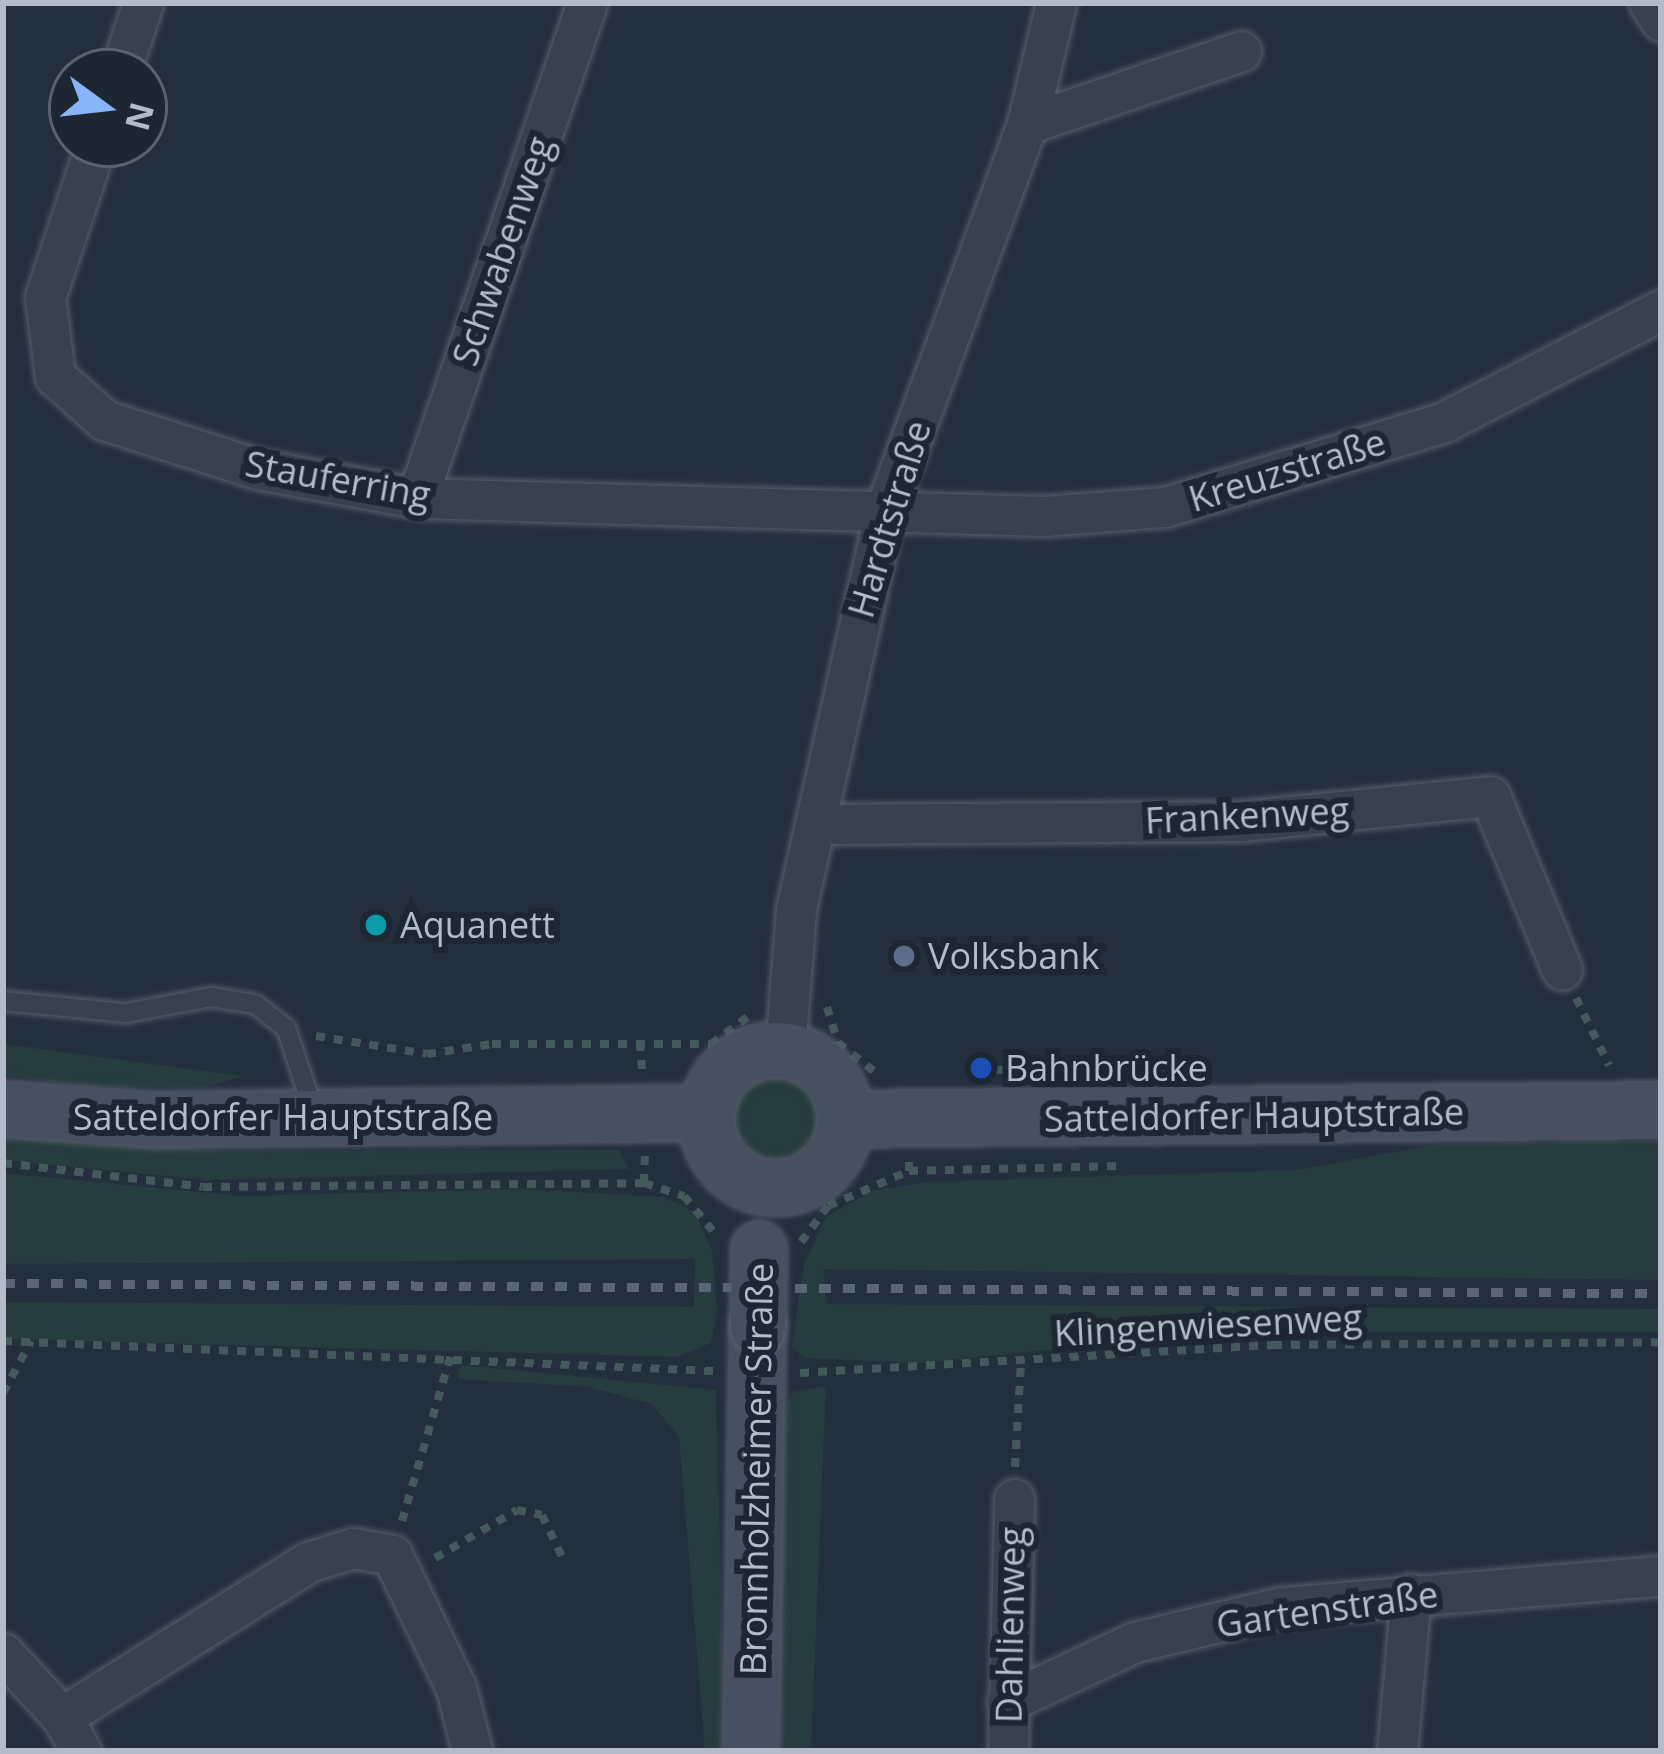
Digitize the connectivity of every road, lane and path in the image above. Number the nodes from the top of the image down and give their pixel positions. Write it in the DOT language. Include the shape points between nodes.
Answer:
graph roads {
  1 [pos="143,3"];
  2 [pos="587,3"];
  3 [pos="1056,3"];
  4 [pos="1648,3"];
  5 [pos="1661,21"];
  6 [pos="128,48"];
  7 [pos="1241,51"];
  8 [pos="1028,124"];
  9 [pos="88,168"];
  10 [pos="1661,310"];
  11 [pos="417,498"];
  12 [pos="885,511"];
  13 [pos="815,824"];
  14 [pos="1562,970"];
  15 [pos="3,1001"];
  16 [pos="787,1026"];
  17 [pos="286,1028"];
  18 [pos="1199,1066"];
  19 [pos="1587,1067"];
  20 [pos="989,1071"];
  21 [pos="3,1109"];
  22 [pos="1661,1110"];
  23 [pos="707,1113"];
  24 [pos="315,1118"];
  25 [pos="906,1118"];
  26 [pos="846,1119"];
  27 [pos="3,1163"];
  28 [pos="767,1188"];
  29 [pos="760,1245"];
  30 [pos="3,1341"];
  31 [pos="31,1341"];
  32 [pos="1661,1342"];
  33 [pos="758,1350"];
  34 [pos="451,1355"];
  35 [pos="1021,1361"];
  36 [pos="3,1393"];
  37 [pos="1014,1499"];
  38 [pos="464,1544"];
  39 [pos="392,1555"];
  40 [pos="564,1561"];
  41 [pos="1661,1576"];
  42 [pos="1411,1594"];
  43 [pos="3,1653"];
  44 [pos="1007,1702"];
  45 [pos="71,1734"];
  46 [pos="472,1751"];
  47 [pos="751,1751"];
  48 [pos="1008,1751"];
  49 [pos="1397,1751"];
  1 -- 6 [label="street"];
  2 -- 11 [label="street, Schwabenweg"];
  3 -- 8 [label="street, Hardtstraße"];
  4 -- 5 [label="street"];
  7 -- 8 [label="street"];
  8 -- 12 [label="street, Hardtstraße"];
  9 -- 11 [label="street, Stauferring" via="46,297 55,376 104,421 258,469"];
  10 -- 12 [label="street, Kreuzstraße" via="1444,422 1165,507 1044,516"];
  11 -- 12 [label="street, Stauferring"];
  12 -- 13 [label="street, Hardtstraße"];
  13 -- 14 [label="street, Frankenweg" via="1241,821 1490,796"];
  13 -- 16 [label="street, Hardtstraße" via="796,909"];
  14 -- 19 [label="path" via="1610,1067"];
  15 -- 17 [label="lane" via="126,1013 211,998 255,1004"];
  16 -- 17 [label="path" via="757,1000 748,1020 711,1044 491,1044 427,1054"];
  16 -- 23 [label="street" via="722,1075"];
  16 -- 25 [label="path" via="829,1007 838,1043 868,1070 904,1079"];
  16 -- 26 [label="street" via="834,1078"];
  17 -- 24 [label="lane"];
  18 -- 20 [label="path"];
  21 -- 24 [label="street, Satteldorfer Hauptstraße" via="155,1120"];
  22 -- 25 [label="street, Satteldorfer Hauptstraße"];
  23 -- 24 [label="street, Satteldorfer Hauptstraße"];
  23 -- 28 [label="street" via="717,1156 732,1173"];
  25 -- 26 [label="street, Satteldorfer Hauptstraße"];
  25 -- 29 [label="path" via="909,1171 828,1206 800,1244"];
  26 -- 28 [label="street" via="843,1142 816,1177"];
  27 -- 29 [label="path" via="203,1187 644,1183 683,1196 720,1239"];
  28 -- 29 [label="street, Bronnholzheimer Straße"];
  29 -- 33 [label="street, Bronnholzheimer Straße, bridge"];
  30 -- 31 [label="path, Klingenwiesenweg"];
  31 -- 34 [label="path, Klingenwiesenweg"];
  31 -- 36 [label="path"];
  32 -- 35 [label="path, Klingenwiesenweg" via="1273,1345"];
  33 -- 34 [label="path, Klingenwiesenweg"];
  33 -- 35 [label="path, Klingenwiesenweg"];
  33 -- 47 [label="street, Bronnholzheimer Straße"];
  34 -- 39 [label="path"];
  35 -- 37 [label="path"];
  37 -- 44 [label="street, Dahlienweg"];
  38 -- 40 [label="path" via="506,1512 530,1511 542,1515"];
  39 -- 45 [label="street" via="353,1548 308,1562"];
  39 -- 46 [label="street" via="456,1688"];
  41 -- 42 [label="street, Gartenstraße"];
  42 -- 44 [label="street, Gartenstraße" via="1281,1607 1135,1642"];
  42 -- 49 [label="street"];
  43 -- 45 [label="street"];
  44 -- 48 [label="street, Dahlienweg"];
}
